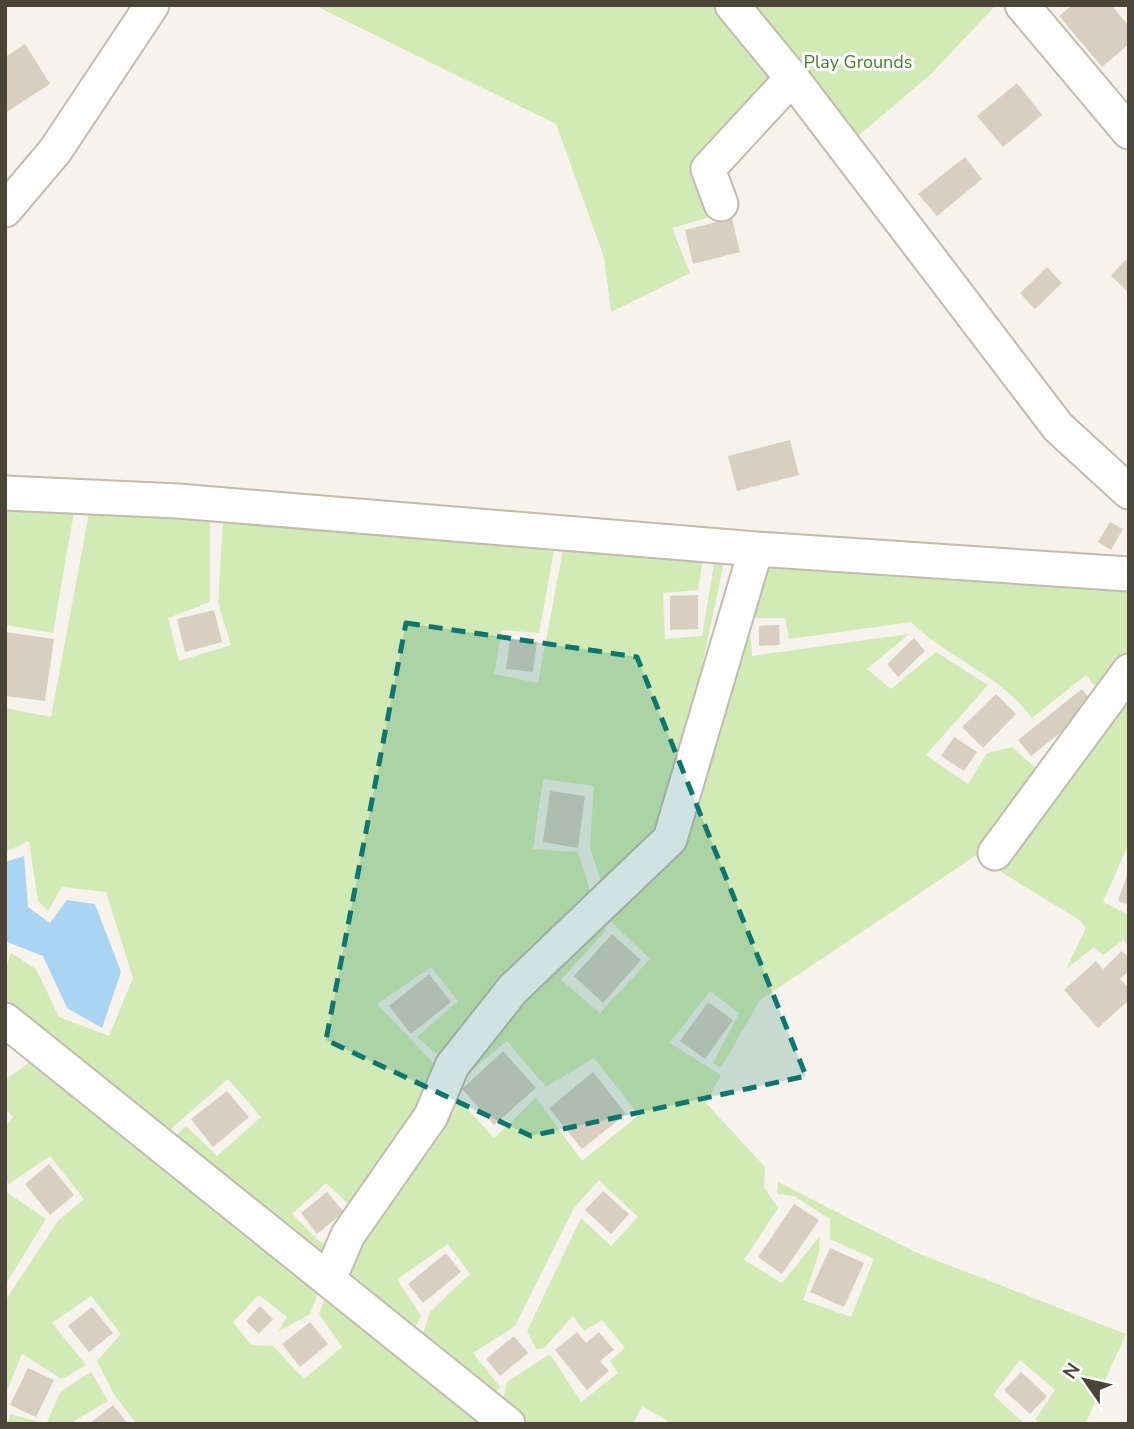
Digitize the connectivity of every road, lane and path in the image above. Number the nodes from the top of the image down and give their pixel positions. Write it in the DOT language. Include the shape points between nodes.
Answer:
graph roads {
  1 [pos="152,5"];
  2 [pos="732,5"];
  3 [pos="1022,5"];
  4 [pos="792,78"];
  5 [pos="1129,132"];
  6 [pos="721,204"];
  7 [pos="5,210"];
  8 [pos="1129,492"];
  9 [pos="5,493"];
  10 [pos="756,550"];
  11 [pos="1129,574"];
  12 [pos="1129,671"];
  13 [pos="995,853"];
  14 [pos="5,1020"];
  15 [pos="329,1279"];
  16 [pos="508,1424"];
  1 -- 7 [label="street" via="55,150"];
  2 -- 4 [label="street"];
  3 -- 5 [label="street"];
  4 -- 6 [label="street" via="708,169"];
  4 -- 8 [label="street" via="1058,427"];
  9 -- 10 [label="street" via="178,501"];
  10 -- 11 [label="street"];
  10 -- 15 [label="street" via="670,839 513,989 452,1066 430,1116 348,1235"];
  12 -- 13 [label="street"];
  14 -- 15 [label="street"];
  15 -- 16 [label="street"];
}
